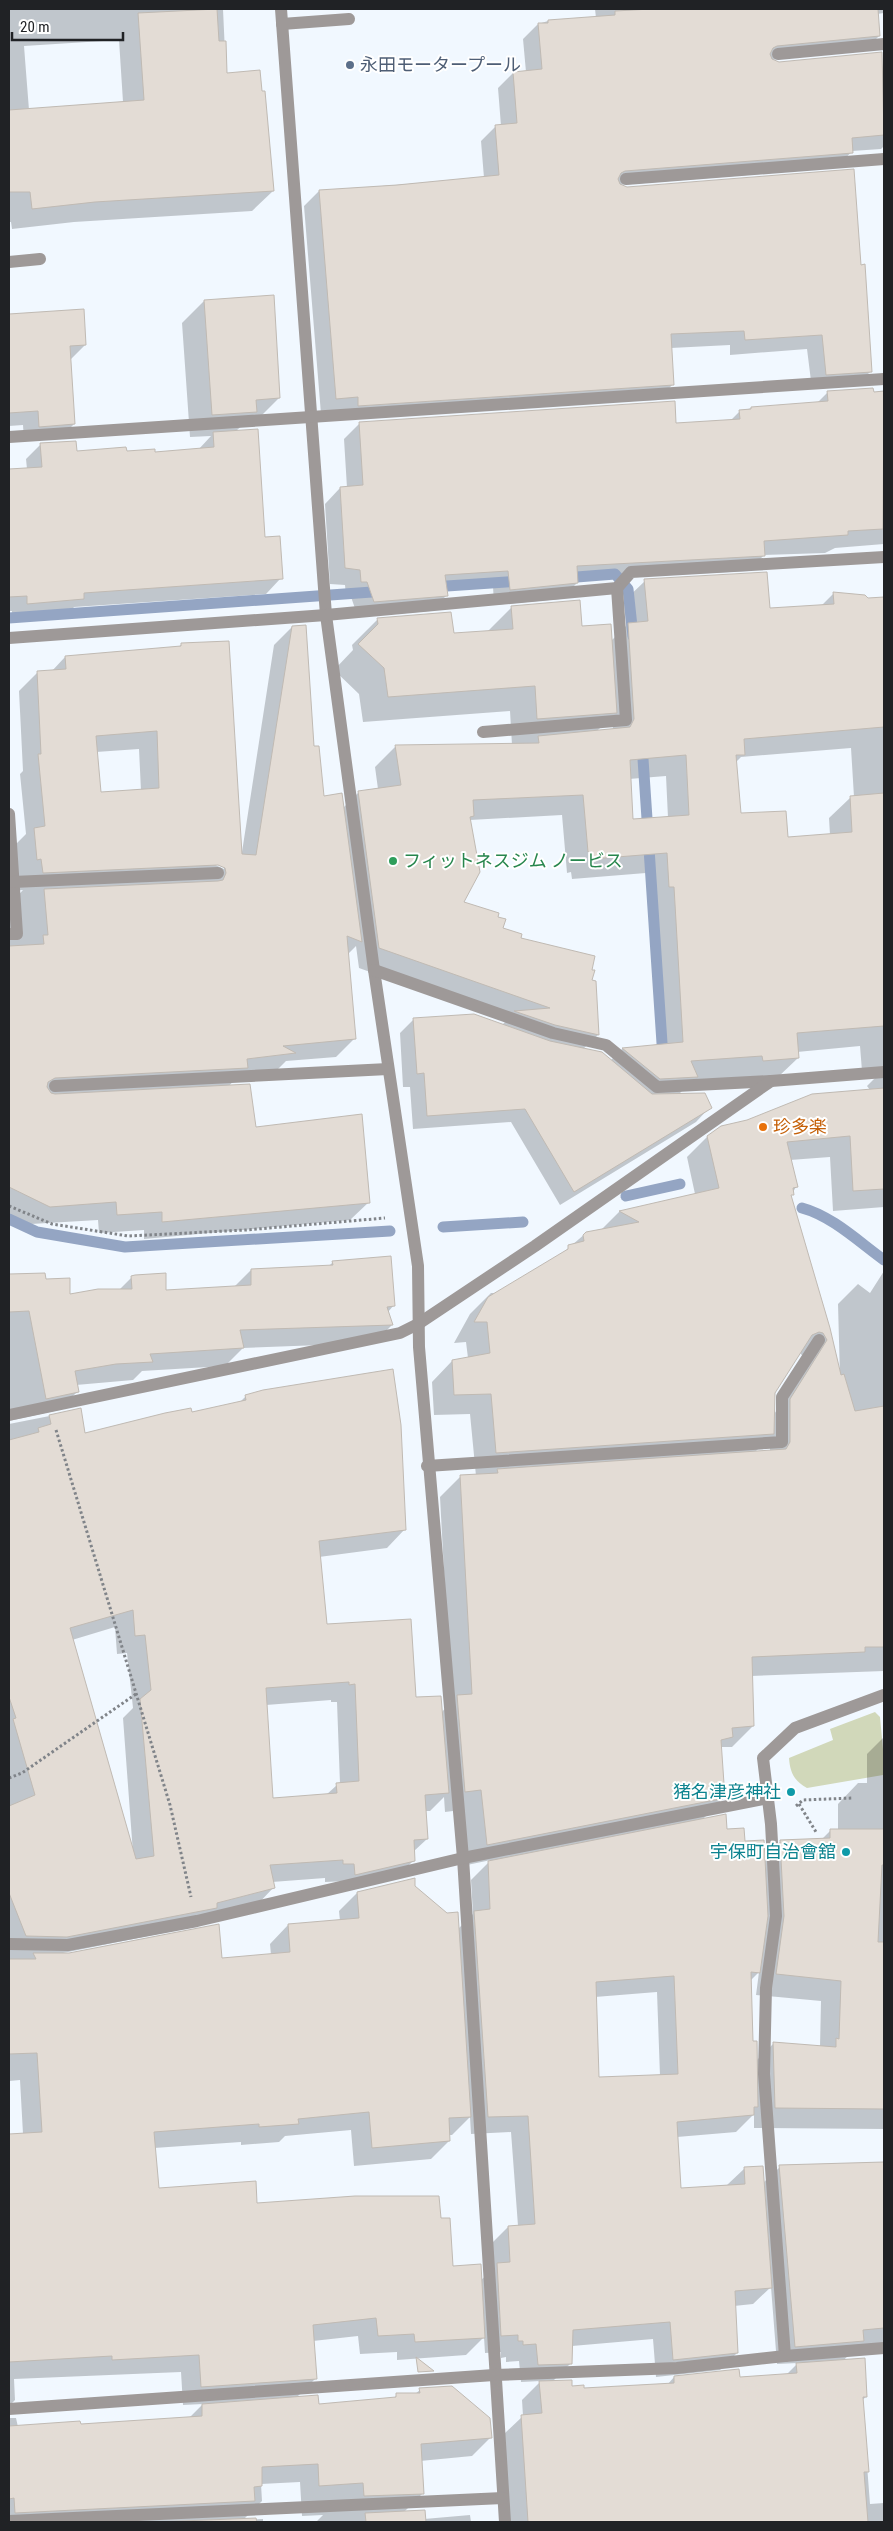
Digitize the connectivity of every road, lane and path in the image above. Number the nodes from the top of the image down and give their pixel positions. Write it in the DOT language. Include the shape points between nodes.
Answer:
graph roads {
  1 [pos="281,9"];
  2 [pos="349,18"];
  3 [pos="282,24"];
  4 [pos="884,44"];
  5 [pos="778,54"];
  6 [pos="884,159"];
  7 [pos="626,179"];
  8 [pos="40,259"];
  9 [pos="9,262"];
  10 [pos="884,379"];
  11 [pos="310,417"];
  12 [pos="9,438"];
  13 [pos="884,557"];
  14 [pos="616,588"];
  15 [pos="326,615"];
  16 [pos="9,638"];
  17 [pos="483,732"];
  18 [pos="9,814"];
  19 [pos="218,872"];
  20 [pos="13,882"];
  21 [pos="9,934"];
  22 [pos="374,970"];
  23 [pos="388,1069"];
  24 [pos="884,1072"];
  25 [pos="771,1081"];
  26 [pos="55,1086"];
  27 [pos="9,1206"];
  28 [pos="410,1216"];
  29 [pos="418,1324"];
  30 [pos="818,1340"];
  31 [pos="48,1406"];
  32 [pos="9,1415"];
  33 [pos="427,1466"];
  34 [pos="136,1694"];
  35 [pos="884,1695"];
  36 [pos="9,1778"];
  37 [pos="768,1798"];
  38 [pos="853,1798"];
  39 [pos="799,1804"];
  40 [pos="791,1809"];
  41 [pos="816,1832"];
  42 [pos="463,1858"];
  43 [pos="197,1921"];
  44 [pos="9,1944"];
  45 [pos="884,2348"];
  46 [pos="785,2356"];
  47 [pos="494,2375"];
  48 [pos="9,2409"];
  49 [pos="503,2498"];
  50 [pos="9,2521"];
  51 [pos="505,2522"];
  1 -- 3 [label="street"];
  2 -- 3 [label="street"];
  3 -- 11 [label="street"];
  4 -- 5 [label="street"];
  6 -- 7 [label="street"];
  8 -- 9 [label="street"];
  10 -- 11 [label="street"];
  11 -- 12 [label="street"];
  11 -- 15 [label="street"];
  13 -- 14 [label="street" via="631,572"];
  14 -- 15 [label="street"];
  14 -- 17 [label="street" via="626,720"];
  15 -- 16 [label="street"];
  15 -- 22 [label="street"];
  18 -- 20 [label="street"];
  19 -- 20 [label="street"];
  20 -- 21 [label="street" via="17,934"];
  22 -- 23 [label="street"];
  22 -- 25 [label="street" via="553,1033 606,1045 657,1087"];
  23 -- 26 [label="street"];
  23 -- 28 [label="street"];
  24 -- 25 [label="street"];
  25 -- 29 [label="street"];
  27 -- 28 [label="path" via="52,1224 128,1236"];
  28 -- 29 [label="street" via="418,1266"];
  29 -- 31 [label="street" via="400,1333"];
  29 -- 33 [label="street"];
  30 -- 33 [label="street" via="782,1397 782,1442"];
  31 -- 32 [label="street"];
  31 -- 34 [label="path"];
  33 -- 42 [label="street"];
  34 -- 36 [label="path"];
  34 -- 43 [label="path" via="170,1805"];
  35 -- 37 [label="street" via="796,1728 764,1758"];
  37 -- 42 [label="street"];
  37 -- 46 [label="street" via="776,1916 766,1988 764,2074"];
  38 -- 39 [label="path" via="803,1800"];
  39 -- 40 [label="path"];
  39 -- 41 [label="path"];
  42 -- 43 [label="street"];
  42 -- 47 [label="street"];
  43 -- 44 [label="street" via="68,1945"];
  45 -- 46 [label="street"];
  46 -- 47 [label="street" via="677,2368"];
  47 -- 48 [label="street"];
  47 -- 49 [label="street"];
  49 -- 50 [label="street"];
  49 -- 51 [label="street"];
}
